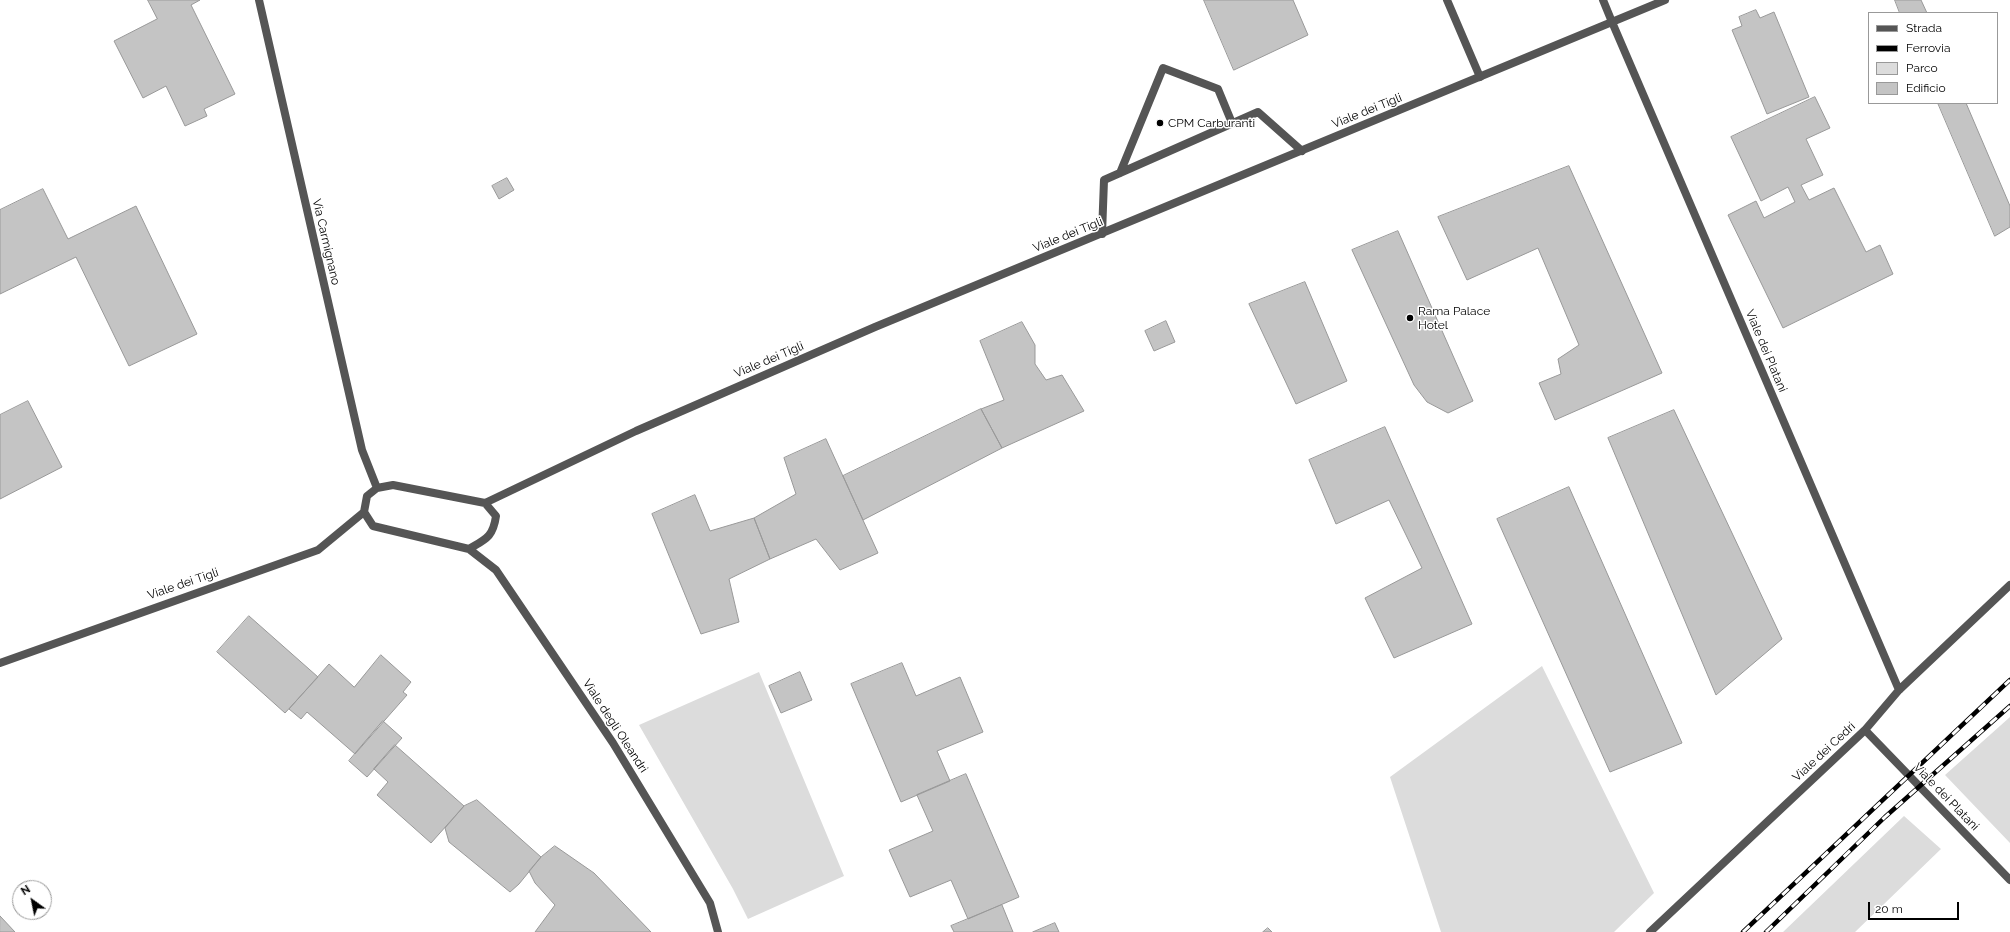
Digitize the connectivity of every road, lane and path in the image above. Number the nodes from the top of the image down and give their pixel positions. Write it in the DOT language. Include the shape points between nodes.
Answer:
graph roads {
  1 [pos="259,0"];
  2 [pos="1447,0"];
  3 [pos="1603,0"];
  4 [pos="1665,0"];
  5 [pos="1612,22"];
  6 [pos="1480,77"];
  7 [pos="1232,123"];
  8 [pos="1302,151"];
  9 [pos="1120,173"];
  10 [pos="1102,234"];
  11 [pos="377,488"];
  12 [pos="486,503"];
  13 [pos="364,512"];
  14 [pos="469,550"];
  15 [pos="2010,585"];
  16 [pos="0,663"];
  17 [pos="1899,690"];
  18 [pos="1865,730"];
  19 [pos="2010,880"];
  20 [pos="718,932"];
  21 [pos="1650,932"];
  1 -- 11 [label="street, Via Carmignano" via="362,450"];
  2 -- 6 [label="street"];
  3 -- 5 [label="street, Viale dei Platani"];
  4 -- 5 [label="street, Viale dei Tigli"];
  5 -- 6 [label="street, Viale dei Tigli"];
  5 -- 17 [label="street, Viale dei Platani"];
  6 -- 8 [label="street, Viale dei Tigli"];
  7 -- 8 [label="street" via="1258,112"];
  7 -- 9 [label="street"];
  7 -- 9 [label="street" via="1218,89 1163,68"];
  8 -- 10 [label="street, Viale dei Tigli"];
  9 -- 10 [label="street" via="1104,180"];
  10 -- 12 [label="street, Viale dei Tigli" via="875,327 636,431"];
  11 -- 12 [label="street" via="393,486"];
  11 -- 13 [label="street" via="367,496"];
  12 -- 14 [label="street" via="496,516 494,529 488,538"];
  13 -- 14 [label="street" via="373,526"];
  13 -- 16 [label="street, Viale dei Tigli" via="318,550"];
  14 -- 20 [label="street, Viale degli Oleandri" via="496,570 613,743 710,903"];
  15 -- 17 [label="street, Viale dei Cedri"];
  17 -- 18 [label="street, Viale dei Cedri"];
  18 -- 19 [label="street, Viale dei Platani"];
  18 -- 21 [label="street, Viale dei Cedri"];
}
